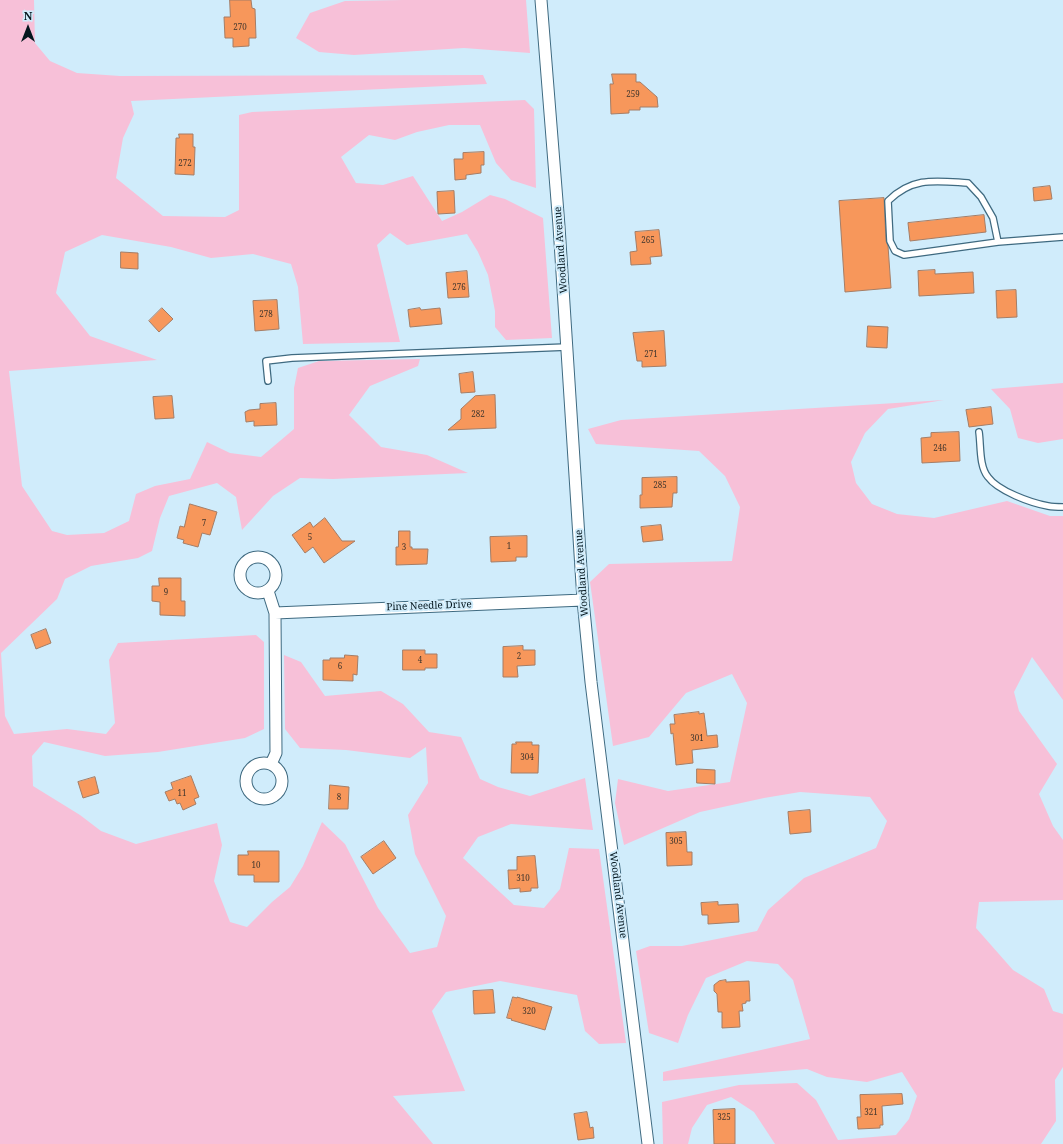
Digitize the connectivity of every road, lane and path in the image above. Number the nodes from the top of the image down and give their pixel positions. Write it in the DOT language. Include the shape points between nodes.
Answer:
graph roads {
  1 [pos="541,0"];
  2 [pos="1063,237"];
  3 [pos="998,242"];
  4 [pos="567,348"];
  5 [pos="268,381"];
  6 [pos="979,432"];
  7 [pos="1063,507"];
  8 [pos="268,591"];
  9 [pos="583,600"];
  10 [pos="275,613"];
  11 [pos="271,764"];
  12 [pos="648,1144"];
  1 -- 4 [label="street, Woodland Avenue"];
  2 -- 3 [label="lane"];
  3 -- 3 [label="lane" via="904,256 895,251 890,241 888,201 896,193 930,180 968,183 982,197 993,218"];
  4 -- 5 [label="lane" via="266,360"];
  4 -- 9 [label="street, Woodland Avenue"];
  6 -- 7 [label="lane" via="982,465 987,477 1000,488 1030,501"];
  8 -- 10 [label="street"];
  9 -- 10 [label="street, Pine Needle Drive"];
  9 -- 12 [label="street, Woodland Avenue"];
  10 -- 11 [label="street" via="276,753"];
}
